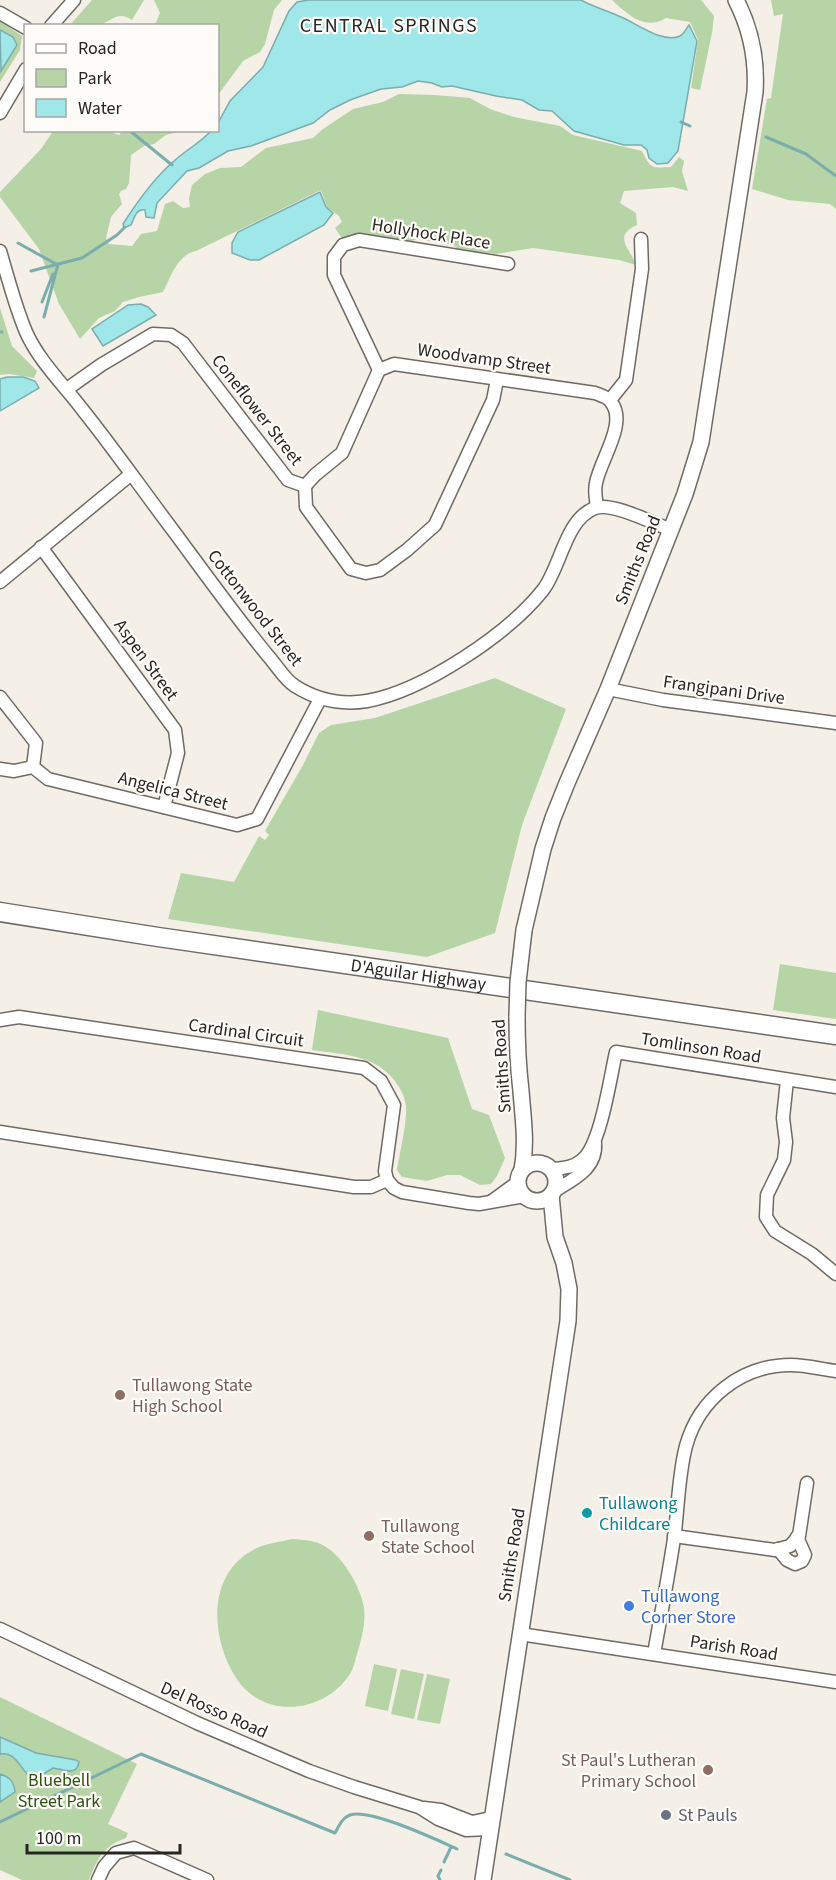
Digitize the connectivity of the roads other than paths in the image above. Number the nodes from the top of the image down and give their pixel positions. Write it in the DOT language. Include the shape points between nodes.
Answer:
graph roads {
  1 [pos="74,0"];
  2 [pos="736,0"];
  3 [pos="0,13"];
  4 [pos="53,24"];
  5 [pos="24,27"];
  6 [pos="24,72"];
  7 [pos="0,113"];
  8 [pos="641,239"];
  9 [pos="0,251"];
  10 [pos="508,264"];
  11 [pos="379,370"];
  12 [pos="497,380"];
  13 [pos="67,390"];
  14 [pos="610,400"];
  15 [pos="130,475"];
  16 [pos="305,486"];
  17 [pos="597,507"];
  18 [pos="671,530"];
  19 [pos="41,547"];
  20 [pos="0,582"];
  21 [pos="608,689"];
  22 [pos="0,697"];
  23 [pos="320,699"];
  24 [pos="836,723"];
  25 [pos="33,767"];
  26 [pos="0,769"];
  27 [pos="164,807"];
  28 [pos="0,912"];
  29 [pos="0,1020"];
  30 [pos="836,1035"];
  31 [pos="787,1080"];
  32 [pos="836,1087"];
  33 [pos="525,1125"];
  34 [pos="0,1132"];
  35 [pos="595,1142"];
  36 [pos="548,1167"];
  37 [pos="520,1176"];
  38 [pos="387,1180"];
  39 [pos="552,1194"];
  40 [pos="527,1198"];
  41 [pos="492,1202"];
  42 [pos="555,1237"];
  43 [pos="836,1274"];
  44 [pos="836,1371"];
  45 [pos="807,1483"];
  46 [pos="674,1536"];
  47 [pos="797,1538"];
  48 [pos="778,1549"];
  49 [pos="0,1629"];
  50 [pos="520,1634"];
  51 [pos="654,1654"];
  52 [pos="836,1682"];
  53 [pos="491,1824"];
  54 [pos="98,1880"];
  55 [pos="207,1880"];
  56 [pos="483,1880"];
  1 -- 4 [label="street"];
  2 -- 18 [label="main road, Smiths Road" via="753,51 754,101 701,442"];
  3 -- 5 [label="street"];
  6 -- 7 [label="street"];
  8 -- 14 [label="street" via="642,269 626,380"];
  9 -- 13 [label="street, Cottonwood Street" via="26,332"];
  10 -- 11 [label="street, Hollyhock Place" via="359,240 343,245 334,257 334,275"];
  11 -- 12 [label="street, Woodvamp Street" via="394,364"];
  11 -- 16 [label="street" via="342,453"];
  12 -- 14 [label="street, Woodvamp Street" via="595,393"];
  12 -- 16 [label="street, Coneflower Street" via="493,400 435,525 381,570 366,573 351,569 306,507"];
  13 -- 15 [label="street, Cottonwood Street"];
  13 -- 16 [label="street, Coneflower Street" via="153,334 171,335 183,343 288,480"];
  14 -- 17 [label="street" via="618,413 595,485"];
  15 -- 19 [label="street"];
  15 -- 23 [label="street, Cottonwood Street" via="293,685"];
  17 -- 18 [label="street" via="613,508"];
  17 -- 23 [label="street, Cottonwood Street" via="582,515 573,527 549,583 529,608 478,647 439,673 368,701"];
  18 -- 21 [label="main road, Smiths Road"];
  19 -- 20 [label="street"];
  19 -- 27 [label="street, Aspen Street" via="175,730 178,753"];
  21 -- 24 [label="street, Frangipani Drive"];
  21 -- 33 [label="main road, Smiths Road, bridge" via="553,818 524,930 517,1016"];
  22 -- 25 [label="street" via="36,743"];
  23 -- 27 [label="street, Angelica Street" via="257,819 237,825"];
  25 -- 26 [label="street"];
  25 -- 27 [label="street, Angelica Street" via="48,779"];
  28 -- 30 [label="highway, D'Aguilar Highway"];
  29 -- 38 [label="street, Cardinal Circuit" via="19,1017 364,1068 381,1081 394,1105"];
  31 -- 32 [label="street, Tomlinson Road"];
  31 -- 35 [label="street, Tomlinson Road" via="616,1052"];
  31 -- 43 [label="street" via="784,1160 767,1195 766,1217 775,1231"];
  33 -- 36 [label="main road, Smiths Road" via="535,1150"];
  33 -- 37 [label="main road, Smiths Road"];
  34 -- 38 [label="street" via="354,1186 371,1187"];
  35 -- 36 [label="street" via="582,1160 564,1168"];
  35 -- 39 [label="street, Tomlinson Road" via="596,1152 590,1166"];
  36 -- 37 [label="main road" via="533,1164"];
  36 -- 39 [label="main road" via="556,1180"];
  37 -- 40 [label="main road" via="520,1190"];
  37 -- 41 [label="street"];
  38 -- 41 [label="street" via="402,1192 468,1203"];
  39 -- 40 [label="main road" via="541,1200"];
  39 -- 42 [label="main road, Smiths Road"];
  40 -- 41 [label="street"];
  40 -- 42 [label="main road, Smiths Road"];
  42 -- 50 [label="main road, Smiths Road" via="564,1263 568,1321"];
  44 -- 46 [label="street" via="792,1365 763,1369 740,1377 717,1393 699,1416 685,1448"];
  45 -- 47 [label="street"];
  46 -- 48 [label="street"];
  46 -- 51 [label="street"];
  47 -- 48 [label="street" via="790,1546"];
  47 -- 48 [label="street" via="805,1555 802,1561 795,1564 787,1560"];
  49 -- 53 [label="street, Del Rosso Road" via="325,1777 419,1807 466,1830"];
  50 -- 51 [label="street, Parish Road"];
  50 -- 53 [label="main road, Smiths Road"];
  51 -- 52 [label="street, Parish Road"];
  53 -- 56 [label="main road, Smiths Road"];
  54 -- 55 [label="street" via="116,1853 134,1848"];
}
